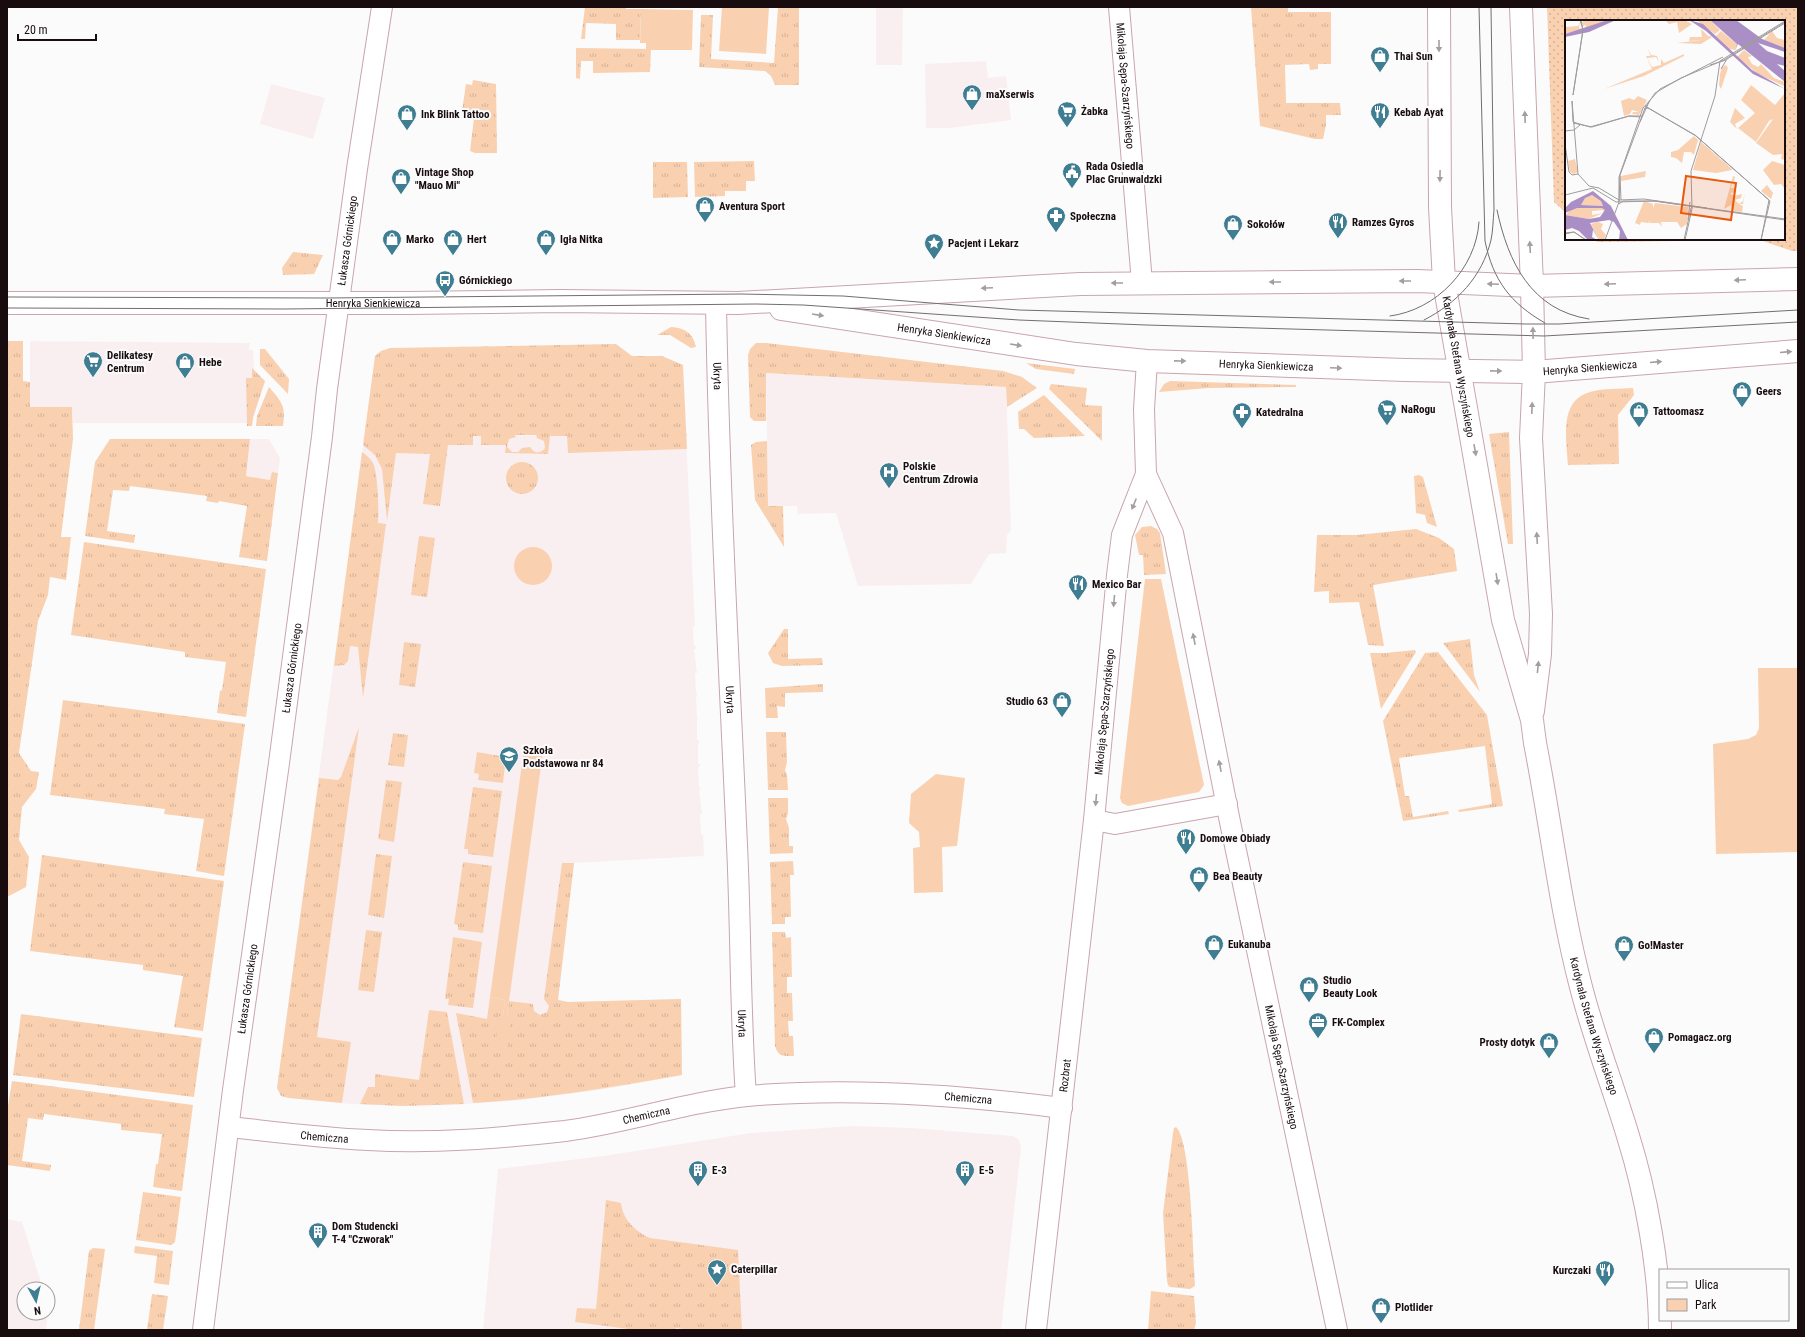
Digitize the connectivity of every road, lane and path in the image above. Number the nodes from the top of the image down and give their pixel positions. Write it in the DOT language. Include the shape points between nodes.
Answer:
graph roads {
  1 [pos="382,7"];
  2 [pos="1119,7"];
  3 [pos="1439,7"];
  4 [pos="1521,7"];
  5 [pos="1798,279"];
  6 [pos="1444,282"];
  7 [pos="1142,283"];
  8 [pos="1532,286"];
  9 [pos="738,302"];
  10 [pos="7,303"];
  11 [pos="340,303"];
  12 [pos="716,303"];
  13 [pos="1798,351"];
  14 [pos="1147,361"];
  15 [pos="1459,371"];
  16 [pos="1534,372"];
  17 [pos="1146,474"];
  18 [pos="1532,720"];
  19 [pos="1227,804"];
  20 [pos="1094,820"];
  21 [pos="746,1096"];
  22 [pos="1062,1108"];
  23 [pos="230,1127"];
  24 [pos="1659,1319"];
  25 [pos="203,1330"];
  26 [pos="1036,1330"];
  27 [pos="1337,1330"];
  1 -- 11 [label="street, Łukasza Górnickiego"];
  2 -- 7 [label="street, Mikołaja Sępa-Szarzyńskiego"];
  3 -- 6 [label="street, Kardynała Stefana Wyszyńskiego, one-way" via="1440,207"];
  8 -- 4 [label="street, Kardynała Stefana Wyszyńskiego, one-way"];
  5 -- 8 [label="street, Henryka Sienkiewicza, one-way"];
  6 -- 7 [label="street, Henryka Sienkiewicza, one-way"];
  8 -- 6 [label="street, Henryka Sienkiewicza, one-way"];
  6 -- 15 [label="street, Kardynała Stefana Wyszyńskiego"];
  7 -- 9 [label="street, Henryka Sienkiewicza, one-way"];
  16 -- 8 [label="street, Kardynała Stefana Wyszyńskiego, one-way"];
  9 -- 12 [label="street, Henryka Sienkiewicza"];
  9 -- 14 [label="street, Henryka Sienkiewicza, one-way" via="1076,354"];
  10 -- 11 [label="street, Henryka Sienkiewicza"];
  11 -- 12 [label="street, Henryka Sienkiewicza"];
  11 -- 23 [label="street, Łukasza Górnickiego"];
  12 -- 21 [label="street, Ukryta" via="718,412 738,866 742,1052"];
  16 -- 13 [label="street, Henryka Sienkiewicza, one-way"];
  14 -- 15 [label="street, Henryka Sienkiewicza, one-way"];
  14 -- 17 [label="street, Mikołaja Sępa-Szarzyńskiego" via="1144,404"];
  15 -- 16 [label="street, Henryka Sienkiewicza, one-way"];
  15 -- 18 [label="street, Kardynała Stefana Wyszyńskiego, one-way" via="1503,620"];
  18 -- 16 [label="street, Kardynała Stefana Wyszyńskiego, one-way" via="1540,654 1541,614 1531,438"];
  19 -- 17 [label="street, Mikołaja Sępa-Szarzyńskiego, one-way" via="1173,533"];
  17 -- 20 [label="street, Mikołaja Sępa-Szarzyńskiego, one-way" via="1122,535"];
  18 -- 24 [label="street, Kardynała Stefana Wyszyńskiego" via="1580,985 1629,1137 1643,1197 1652,1244"];
  19 -- 20 [label="street" via="1116,824"];
  19 -- 27 [label="street, Mikołaja Sępa-Szarzyńskiego"];
  20 -- 22 [label="street, Rozbrat"];
  21 -- 22 [label="street, Chemiczna" via="892,1093"];
  21 -- 23 [label="street, Chemiczna" via="568,1130 455,1141 370,1140"];
  22 -- 26 [label="street, Rozbrat"];
  23 -- 25 [label="street, Łukasza Górnickiego"];
}
